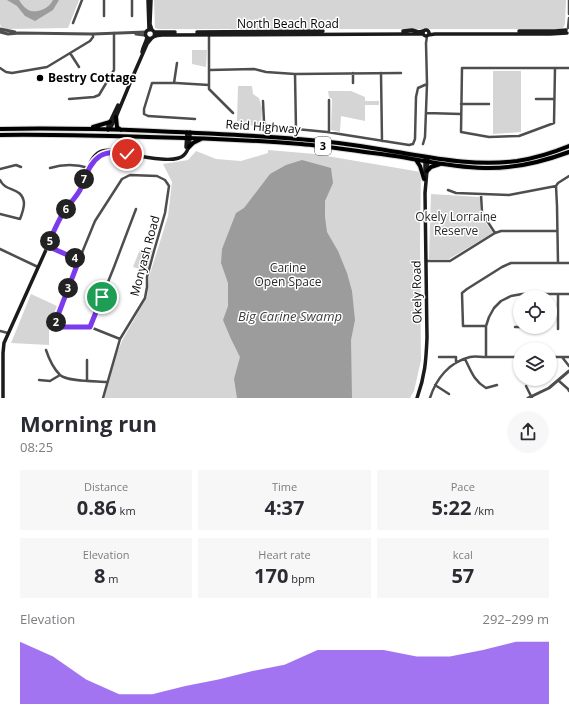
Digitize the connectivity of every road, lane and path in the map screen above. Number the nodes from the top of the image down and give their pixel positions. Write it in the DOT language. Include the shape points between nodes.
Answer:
graph roads {
  1 [pos="82,0"];
  2 [pos="104,0"];
  3 [pos="132,0"];
  4 [pos="149,0"];
  5 [pos="569,1"];
  6 [pos="569,14"];
  7 [pos="104,16"];
  8 [pos="132,16"];
  9 [pos="569,18"];
  10 [pos="73,23"];
  11 [pos="0,29"];
  12 [pos="568,31"];
  13 [pos="0,32"];
  14 [pos="19,33"];
  15 [pos="114,33"];
  16 [pos="93,34"];
  17 [pos="150,34"];
  18 [pos="209,34"];
  19 [pos="426,34"];
  20 [pos="70,53"];
  21 [pos="177,63"];
  22 [pos="79,67"];
  23 [pos="0,68"];
  24 [pos="555,68"];
  25 [pos="569,68"];
  26 [pos="210,70"];
  27 [pos="353,73"];
  28 [pos="381,73"];
  29 [pos="401,73"];
  30 [pos="295,74"];
  31 [pos="174,83"];
  32 [pos="353,83"];
  33 [pos="427,84"];
  34 [pos="210,85"];
  35 [pos="69,99"];
  36 [pos="536,99"];
  37 [pos="554,99"];
  38 [pos="263,100"];
  39 [pos="329,100"];
  40 [pos="461,104"];
  41 [pos="489,104"];
  42 [pos="233,113"];
  43 [pos="426,114"];
  44 [pos="461,114"];
  45 [pos="116,117"];
  46 [pos="195,119"];
  47 [pos="110,122"];
  48 [pos="77,128"];
  49 [pos="0,129"];
  50 [pos="296,129"];
  51 [pos="108,130"];
  52 [pos="121,130"];
  53 [pos="188,132"];
  54 [pos="329,132"];
  55 [pos="0,135"];
  56 [pos="99,135"];
  57 [pos="115,136"];
  58 [pos="188,138"];
  59 [pos="202,139"];
  60 [pos="382,141"];
  61 [pos="424,144"];
  62 [pos="569,146"];
  63 [pos="188,148"];
  64 [pos="569,152"];
  65 [pos="426,159"];
  66 [pos="416,160"];
  67 [pos="442,164"];
  68 [pos="20,167"];
  69 [pos="50,168"];
  70 [pos="89,168"];
  71 [pos="0,169"];
  72 [pos="427,171"];
  73 [pos="569,176"];
  74 [pos="0,180"];
  75 [pos="425,182"];
  76 [pos="556,186"];
  77 [pos="448,190"];
  78 [pos="481,194"];
  79 [pos="136,209"];
  80 [pos="0,214"];
  81 [pos="557,231"];
  82 [pos="496,233"];
  83 [pos="47,246"];
  84 [pos="0,249"];
  85 [pos="79,260"];
  86 [pos="426,261"];
  87 [pos="558,263"];
  88 [pos="569,263"];
  89 [pos="38,267"];
  90 [pos="558,294"];
  91 [pos="569,294"];
  92 [pos="513,296"];
  93 [pos="486,326"];
  94 [pos="90,327"];
  95 [pos="558,329"];
  96 [pos="0,331"];
  97 [pos="8,333"];
  98 [pos="120,340"];
  99 [pos="46,350"];
  100 [pos="439,357"];
  101 [pos="486,357"];
  102 [pos="513,357"];
  103 [pos="557,357"];
  104 [pos="562,357"];
  105 [pos="569,357"];
  106 [pos="465,359"];
  107 [pos="87,360"];
  108 [pos="456,363"];
  109 [pos="569,366"];
  110 [pos="569,372"];
  111 [pos="60,375"];
  112 [pos="39,380"];
  113 [pos="87,381"];
  114 [pos="559,381"];
  115 [pos="107,382"];
  116 [pos="435,385"];
  117 [pos="497,385"];
  118 [pos="526,386"];
  119 [pos="569,391"];
  120 [pos="449,394"];
  121 [pos="3,398"];
  122 [pos="103,398"];
  123 [pos="417,398"];
  124 [pos="430,398"];
  125 [pos="531,398"];
  1 -- 10 [label="street"];
  2 -- 7 [label="street"];
  3 -- 8 [label="street"];
  4 -- 17 [label="main road"];
  5 -- 6 [label="street"];
  9 -- 12 [label="street"];
  11 -- 14 [label="street"];
  12 -- 19 [label="main road, North Beach Road" via="550,34"];
  13 -- 14 [label="street"];
  14 -- 16 [label="street"];
  15 -- 16 [label="street"];
  15 -- 17 [label="street"];
  15 -- 35 [label="street" via="114,70 99,95"];
  16 -- 20 [label="street" via="90,41"];
  17 -- 18 [label="main road, North Beach Road"];
  17 -- 45 [label="main road"];
  17 -- 47 [label="main road"];
  18 -- 19 [label="main road, North Beach Road"];
  18 -- 26 [label="street"];
  19 -- 33 [label="street"];
  20 -- 22 [label="street"];
  20 -- 23 [label="street" via="44,68 12,73"];
  21 -- 31 [label="street"];
  24 -- 25 [label="street"];
  24 -- 37 [label="street"];
  24 -- 40 [label="street" via="462,68"];
  26 -- 30 [label="street" via="254,69"];
  26 -- 34 [label="street"];
  27 -- 28 [label="street"];
  27 -- 30 [label="street"];
  27 -- 32 [label="street"];
  28 -- 29 [label="street"];
  28 -- 60 [label="street"];
  30 -- 50 [label="street"];
  31 -- 34 [label="street"];
  31 -- 46 [label="street" via="152,83 144,114"];
  33 -- 43 [label="street"];
  33 -- 60 [label="street" via="418,88 416,96 414,144"];
  34 -- 42 [label="street" via="209,89"];
  36 -- 37 [label="street"];
  37 -- 44 [label="street" via="554,123 519,136 489,137 461,132"];
  38 -- 50 [label="street" via="266,125"];
  39 -- 54 [label="street"];
  40 -- 41 [label="street"];
  40 -- 44 [label="street"];
  43 -- 44 [label="street"];
  43 -- 61 [label="street"];
  45 -- 51 [label="main road"];
  45 -- 52 [label="highway" via="117,127"];
  47 -- 48 [label="highway" via="94,127"];
  47 -- 51 [label="main road"];
  48 -- 49 [label="highway, Reid Highway / 3"];
  48 -- 51 [label="highway, Reid Highway / 3"];
  50 -- 54 [label="street"];
  51 -- 52 [label="highway, Reid Highway / 3"];
  51 -- 56 [label="highway"];
  51 -- 57 [label="highway"];
  52 -- 53 [label="highway, Reid Highway / 3"];
  53 -- 58 [label="main road"];
  53 -- 65 [label="highway, Reid Highway / 3" via="267,136 365,146"];
  54 -- 60 [label="street"];
  55 -- 56 [label="highway, Reid Highway / 3"];
  56 -- 57 [label="highway, Reid Highway / 3"];
  57 -- 58 [label="highway, Reid Highway / 3"];
  58 -- 59 [label="highway, Reid Highway / 3"];
  58 -- 63 [label="main road"];
  59 -- 63 [label="highway"];
  59 -- 66 [label="highway, Reid Highway / 3" via="252,140 316,146"];
  62 -- 65 [label="highway, Reid Highway / 3" via="549,154 516,161"];
  63 -- 70 [label="main road" via="180,158 172,160 106,150 98,153"];
  64 -- 67 [label="highway, Reid Highway / 3" via="539,162 508,167 479,168"];
  65 -- 66 [label="highway, Reid Highway / 3"];
  65 -- 67 [label="highway, Reid Highway / 3"];
  65 -- 72 [label="main road, Okely Road"];
  65 -- 75 [label="main road, Okely Road"];
  66 -- 75 [label="highway"];
  67 -- 72 [label="highway"];
  68 -- 71 [label="street" via="16,165"];
  69 -- 70 [label="street" via="77,165"];
  70 -- 83 [label="main road" via="81,189 62,216"];
  72 -- 75 [label="main road, Okely Road"];
  73 -- 76 [label="street"];
  74 -- 80 [label="street" via="3,186 17,192 24,201 20,219"];
  75 -- 86 [label="main road, Okely Road"];
  76 -- 78 [label="street" via="509,195"];
  76 -- 81 [label="street"];
  77 -- 78 [label="street" via="456,193"];
  78 -- 82 [label="street" via="482,213"];
  79 -- 94 [label="street"];
  81 -- 82 [label="street"];
  81 -- 87 [label="street"];
  82 -- 86 [label="street" via="450,261"];
  83 -- 85 [label="street"];
  83 -- 89 [label="main road"];
  84 -- 89 [label="street"];
  85 -- 94 [label="street" via="55,323 58,327"];
  85 -- 98 [label="street, Monyash Road" via="96,221 122,179 130,175 157,176 165,180 169,186 165,213 147,277 145,298"];
  86 -- 123 [label="main road, Okely Road" via="426,362"];
  87 -- 88 [label="street"];
  87 -- 93 [label="street" via="511,263 502,266 462,293 463,326"];
  89 -- 97 [label="main road"];
  90 -- 91 [label="street"];
  90 -- 95 [label="street"];
  92 -- 93 [label="street" via="501,301 494,308"];
  93 -- 101 [label="street"];
  94 -- 98 [label="street"];
  96 -- 97 [label="street"];
  97 -- 121 [label="main road" via="4,347"];
  98 -- 115 [label="street, Monyash Road"];
  99 -- 111 [label="street" via="50,362"];
  100 -- 108 [label="street" via="456,357"];
  101 -- 102 [label="street"];
  101 -- 106 [label="street"];
  103 -- 104 [label="street"];
  104 -- 105 [label="street"];
  104 -- 109 [label="street"];
  106 -- 108 [label="street"];
  106 -- 117 [label="street" via="479,384 486,388"];
  107 -- 113 [label="street"];
  108 -- 116 [label="street" via="439,377"];
  110 -- 114 [label="street"];
  111 -- 112 [label="street" via="50,381"];
  111 -- 113 [label="street" via="67,379"];
  113 -- 115 [label="street"];
  114 -- 119 [label="street"];
  114 -- 125 [label="street"];
  115 -- 122 [label="street, Monyash Road"];
  116 -- 120 [label="street"];
  116 -- 124 [label="street"];
  118 -- 125 [label="street"];
}
